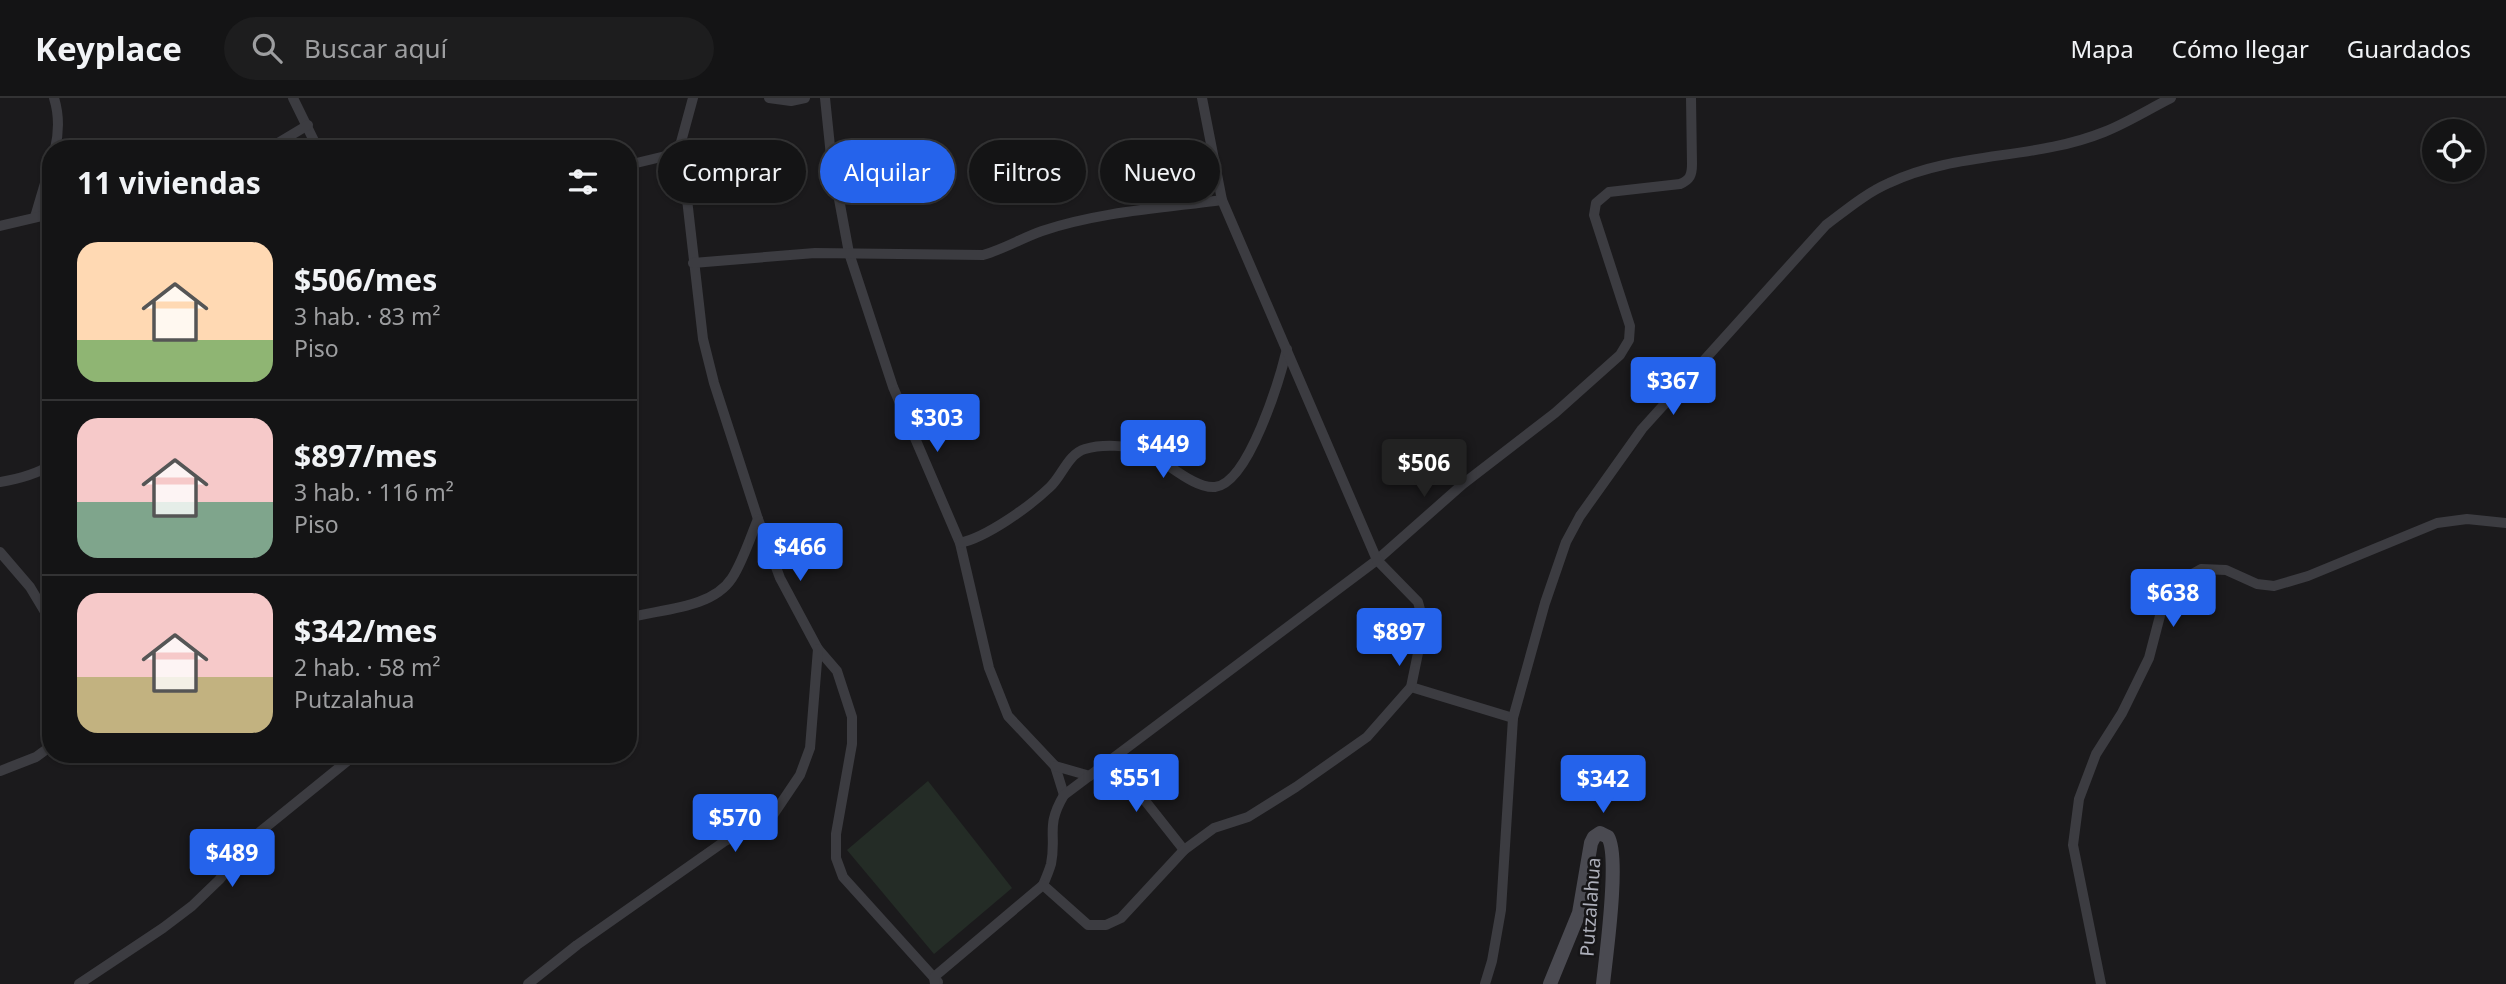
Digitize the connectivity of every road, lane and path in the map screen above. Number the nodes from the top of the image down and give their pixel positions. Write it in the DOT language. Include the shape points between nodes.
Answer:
graph roads {
  1 [pos="54,98"];
  2 [pos="293,98"];
  3 [pos="693,98"];
  4 [pos="769,98"];
  5 [pos="805,98"];
  6 [pos="825,98"];
  7 [pos="1202,98"];
  8 [pos="1691,98"];
  9 [pos="2171,98"];
  10 [pos="308,125"];
  11 [pos="57,140"];
  12 [pos="283,140"];
  13 [pos="314,140"];
  14 [pos="682,140"];
  15 [pos="658,158"];
  16 [pos="637,163"];
  17 [pos="42,193"];
  18 [pos="1222,200"];
  19 [pos="687,203"];
  20 [pos="42,216"];
  21 [pos="35,217"];
  22 [pos="0,226"];
  23 [pos="849,253"];
  24 [pos="693,263"];
  25 [pos="1287,349"];
  26 [pos="42,471"];
  27 [pos="0,482"];
  28 [pos="758,519"];
  29 [pos="2506,523"];
  30 [pos="960,543"];
  31 [pos="0,552"];
  32 [pos="1377,560"];
  33 [pos="42,607"];
  34 [pos="637,616"];
  35 [pos="818,649"];
  36 [pos="1411,687"];
  37 [pos="1513,718"];
  38 [pos="42,753"];
  39 [pos="1112,759"];
  40 [pos="344,763"];
  41 [pos="1055,766"];
  42 [pos="0,771"];
  43 [pos="1090,776"];
  44 [pos="1064,795"];
  45 [pos="1184,850"];
  46 [pos="1044,885"];
  47 [pos="936,982"];
  48 [pos="79,984"];
  49 [pos="528,984"];
  50 [pos="1485,984"];
  51 [pos="1550,984"];
  52 [pos="1603,984"];
  53 [pos="2101,984"];
  1 -- 11 [label="street"];
  2 -- 10 [label="street"];
  3 -- 14 [label="street"];
  4 -- 5 [label="street"];
  6 -- 23 [label="street"];
  7 -- 18 [label="street"];
  8 -- 32 [label="street" via="1692,174 1687,181 1609,192 1596,203 1594,215 1629,326 1629,340 1620,355"];
  9 -- 37 [label="street" via="2103,132 2059,145 1926,169 1889,183 1826,225 1643,429 1580,516 1566,541 1545,603"];
  10 -- 12 [label="street"];
  10 -- 13 [label="street"];
  15 -- 16 [label="street"];
  17 -- 21 [label="street"];
  18 -- 23 [label="street" via="1095,218 1041,231 982,255"];
  18 -- 25 [label="street"];
  19 -- 24 [label="street"];
  20 -- 21 [label="street"];
  21 -- 22 [label="street"];
  23 -- 24 [label="street"];
  23 -- 30 [label="street" via="893,387"];
  24 -- 28 [label="street" via="702,339"];
  25 -- 30 [label="street" via="1260,433 1226,482 1215,487 1201,485 1134,449 1085,449 1074,454 1049,488 1021,510 987,533"];
  25 -- 32 [label="street"];
  26 -- 27 [label="street"];
  28 -- 34 [label="street" via="732,579 719,592"];
  28 -- 35 [label="street" via="780,578"];
  29 -- 53 [label="street" via="2467,519 2437,523 2274,586 2226,570 2202,569 2169,592 2149,658 2096,754 2079,799 2073,845"];
  30 -- 41 [label="street" via="998,695 1008,716"];
  31 -- 33 [label="street"];
  32 -- 36 [label="street" via="1418,602 1424,624"];
  32 -- 39 [label="street"];
  35 -- 47 [label="street" via="837,671 852,717 836,858 843,877"];
  35 -- 49 [label="street" via="810,748 800,775 771,818 725,842"];
  36 -- 37 [label="street"];
  36 -- 45 [label="street" via="1367,737 1248,817 1214,828"];
  37 -- 50 [label="street" via="1501,910"];
  38 -- 42 [label="street"];
  39 -- 43 [label="street"];
  39 -- 45 [label="street"];
  40 -- 48 [label="street" via="256,835 192,906"];
  41 -- 43 [label="street"];
  41 -- 44 [label="street"];
  43 -- 44 [label="street"];
  44 -- 46 [label="street" via="1053,818 1051,863"];
  45 -- 46 [label="street" via="1121,918 1106,925 1087,925"];
  46 -- 47 [label="street"];
  51 -- 52 [label="street, Putzalahua" via="1579,913 1591,843 1600,832 1608,837 1612,850"];
}
